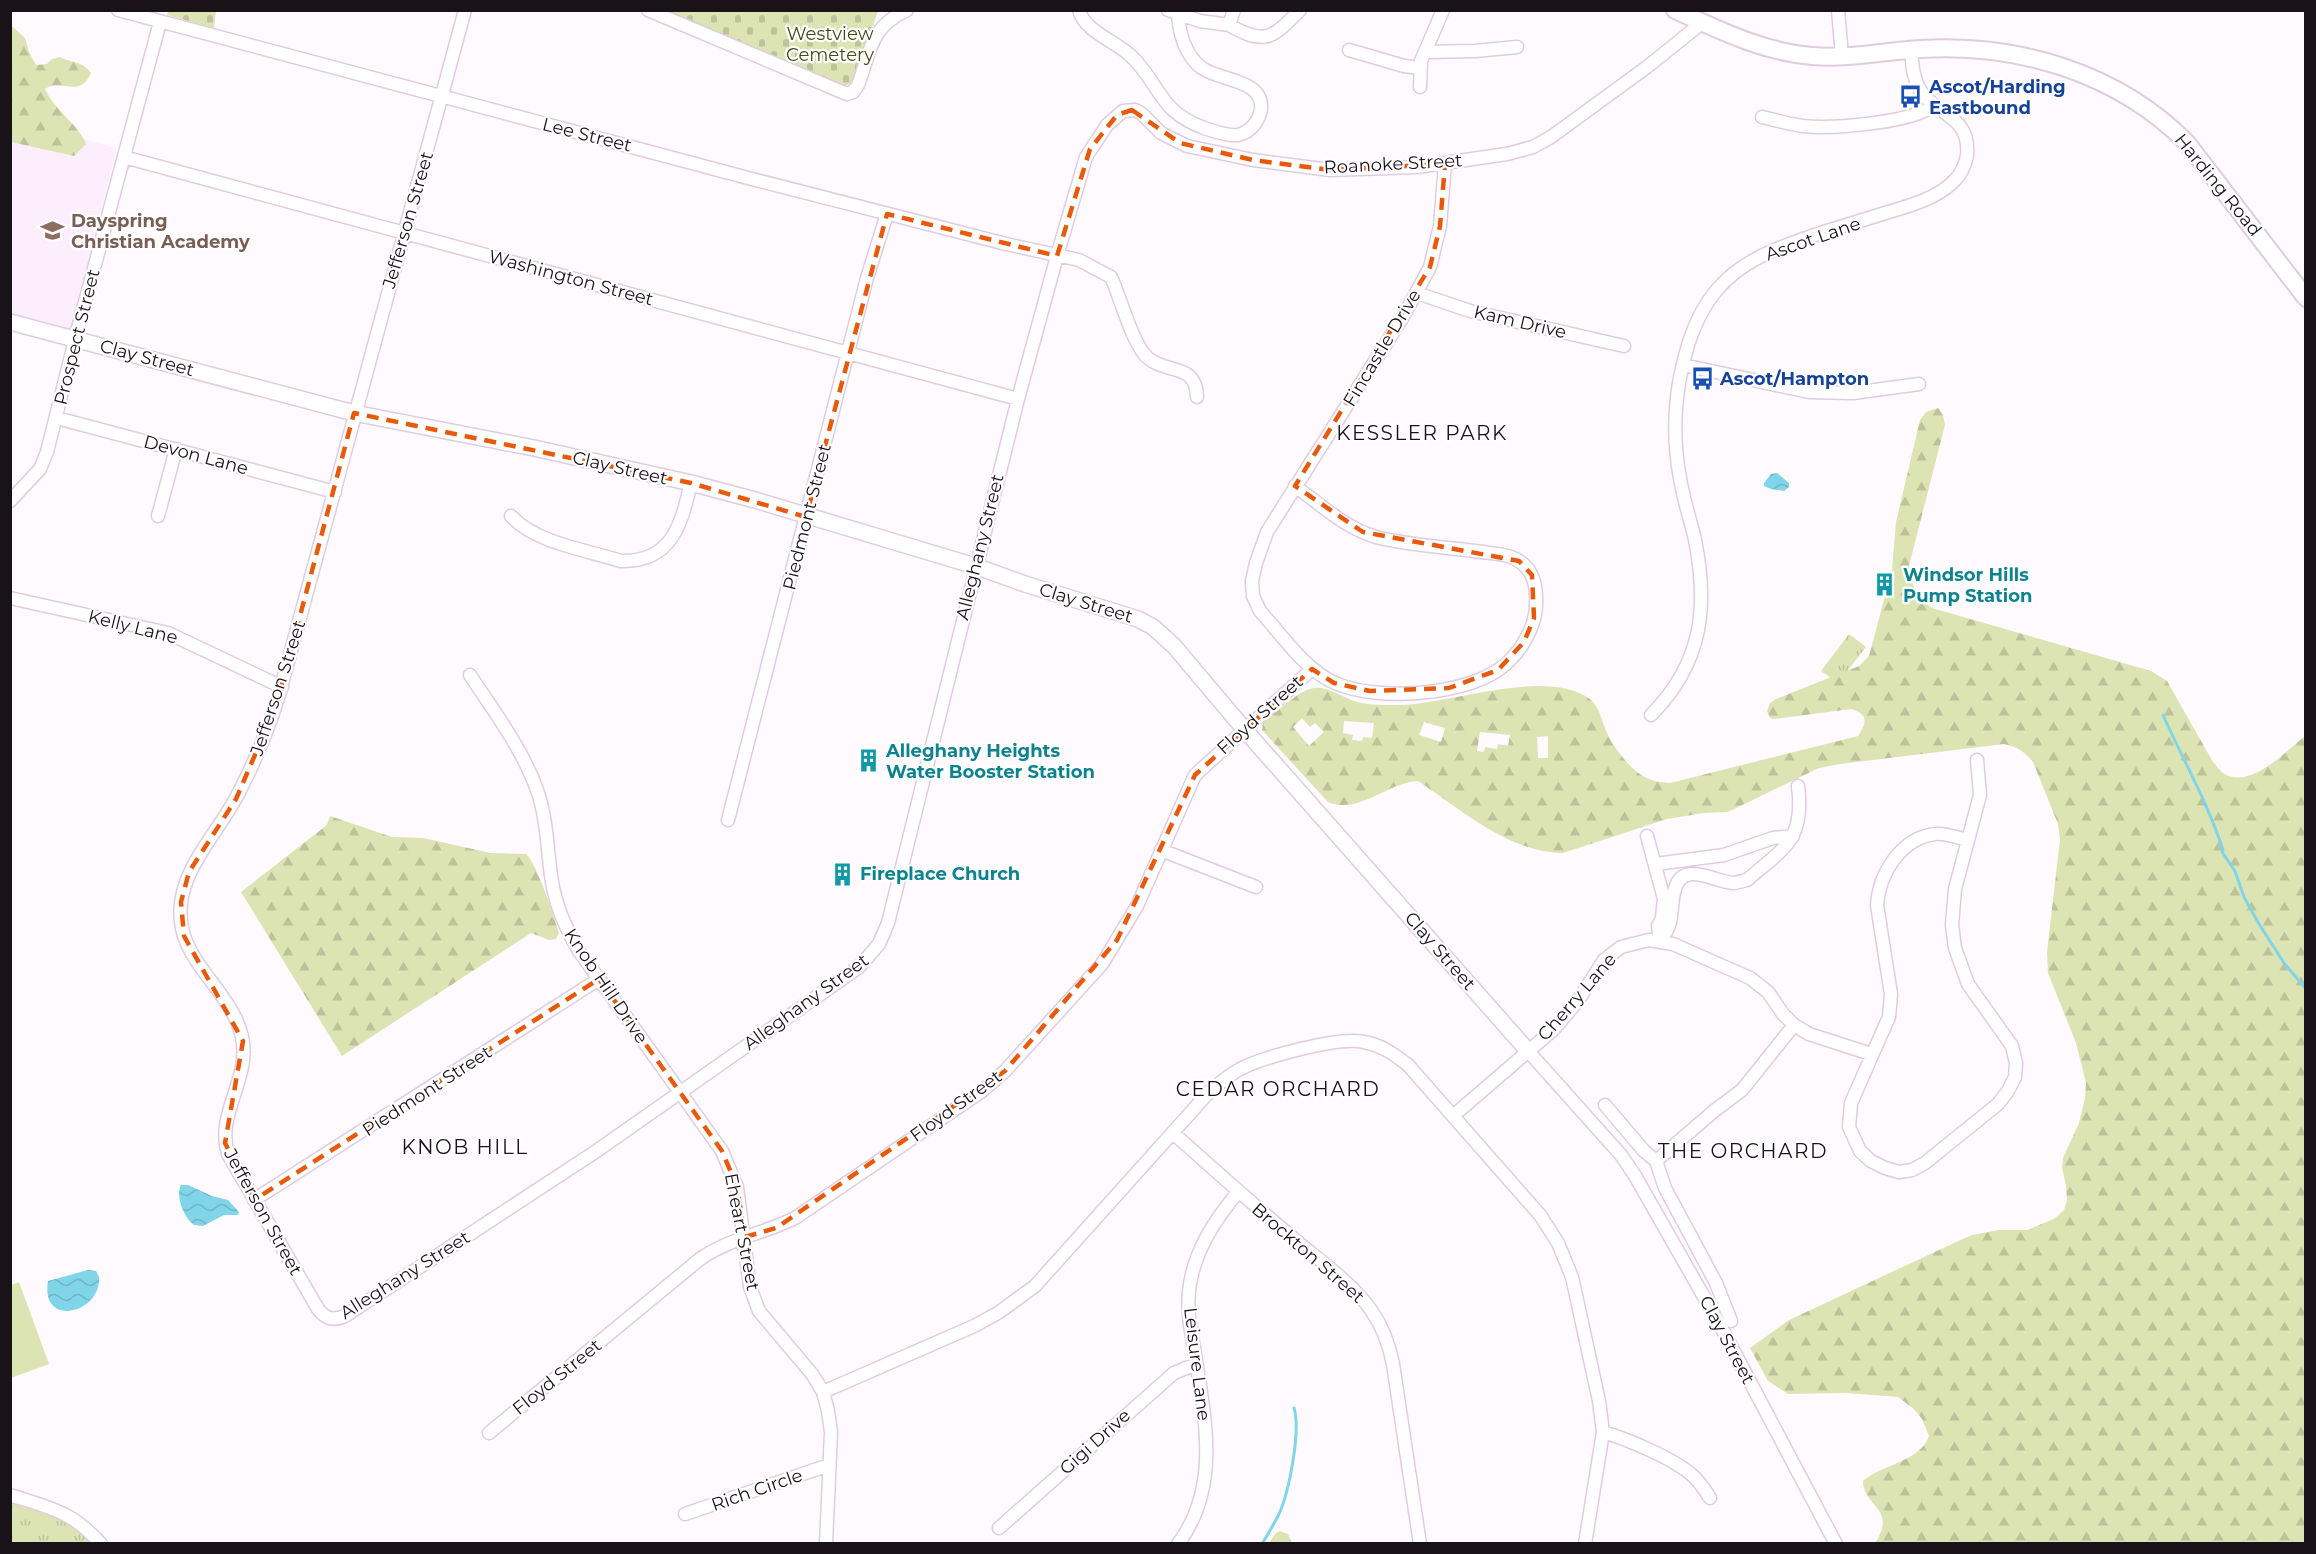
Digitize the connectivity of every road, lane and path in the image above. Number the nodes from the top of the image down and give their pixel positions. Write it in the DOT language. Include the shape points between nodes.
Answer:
graph roads {
  1 [pos="117,10"];
  2 [pos="465,10"];
  3 [pos="648,10"];
  4 [pos="907,10"];
  5 [pos="1079,10"];
  6 [pos="1234,10"];
  7 [pos="1299,10"];
  8 [pos="1443,10"];
  9 [pos="1675,10"];
  10 [pos="1838,10"];
  11 [pos="1175,12"];
  12 [pos="160,22"];
  13 [pos="1703,22"];
  14 [pos="1229,25"];
  15 [pos="1518,47"];
  16 [pos="1350,50"];
  17 [pos="1911,50"];
  18 [pos="1425,52"];
  19 [pos="1842,56"];
  20 [pos="1420,68"];
  21 [pos="1420,87"];
  22 [pos="442,98"];
  23 [pos="1934,105"];
  24 [pos="1126,110"];
  25 [pos="1762,117"];
  26 [pos="124,157"];
  27 [pos="1445,164"];
  28 [pos="887,214"];
  29 [pos="405,233"];
  30 [pos="1057,256"];
  31 [pos="1417,293"];
  32 [pos="2306,298"];
  33 [pos="10,322"];
  34 [pos="75,338"];
  35 [pos="1624,346"];
  36 [pos="849,353"];
  37 [pos="1683,365"];
  38 [pos="1919,384"];
  39 [pos="1197,398"];
  40 [pos="1018,399"];
  41 [pos="354,413"];
  42 [pos="57,418"];
  43 [pos="176,449"];
  44 [pos="691,483"];
  45 [pos="1296,486"];
  46 [pos="335,492"];
  47 [pos="10,501"];
  48 [pos="158,516"];
  49 [pos="511,516"];
  50 [pos="806,517"];
  51 [pos="975,566"];
  52 [pos="10,598"];
  53 [pos="1312,669"];
  54 [pos="470,675"];
  55 [pos="282,687"];
  56 [pos="1651,715"];
  57 [pos="1244,729"];
  58 [pos="1977,760"];
  59 [pos="1798,786"];
  60 [pos="728,820"];
  61 [pos="1647,836"];
  62 [pos="1793,836"];
  63 [pos="1967,840"];
  64 [pos="1161,850"];
  65 [pos="1656,864"];
  66 [pos="1256,887"];
  67 [pos="1660,940"];
  68 [pos="599,979"];
  69 [pos="1794,1025"];
  70 [pos="1528,1051"];
  71 [pos="1871,1054"];
  72 [pos="679,1093"];
  73 [pos="1605,1106"];
  74 [pos="1453,1116"];
  75 [pos="1173,1133"];
  76 [pos="1656,1161"];
  77 [pos="1238,1192"];
  78 [pos="254,1200"];
  79 [pos="745,1237"];
  80 [pos="330,1319"];
  81 [pos="1731,1321"];
  82 [pos="1196,1365"];
  83 [pos="823,1392"];
  84 [pos="489,1432"];
  85 [pos="1603,1432"];
  86 [pos="829,1465"];
  87 [pos="10,1495"];
  88 [pos="1710,1498"];
  89 [pos="685,1514"];
  90 [pos="999,1528"];
  91 [pos="101,1544"];
  92 [pos="826,1544"];
  93 [pos="1178,1544"];
  94 [pos="1420,1544"];
  95 [pos="1585,1544"];
  96 [pos="1836,1544"];
  1 -- 12 [label="street, Lee Street"];
  2 -- 22 [label="street, Jefferson Street"];
  3 -- 4 [label="street" via="844,94 858,86 880,28"];
  5 -- 11 [label="street" via="1086,24 1131,56 1159,95 1182,118 1210,130 1237,135 1253,127 1260,115 1257,93 1250,86 1195,62 1182,38"];
  6 -- 14 [label="street"];
  7 -- 14 [label="street" via="1269,37 1252,36"];
  8 -- 18 [label="street"];
  9 -- 13 [label="main road, Harding Road"];
  10 -- 19 [label="street"];
  11 -- 14 [label="street"];
  12 -- 22 [label="street, Lee Street"];
  12 -- 26 [label="street, Prospect Street"];
  13 -- 19 [label="main road, Harding Road" via="1774,49"];
  13 -- 27 [label="street, Roanoke Street" via="1647,67 1533,147"];
  15 -- 18 [label="street"];
  16 -- 20 [label="street"];
  17 -- 19 [label="main road, Harding Road"];
  17 -- 23 [label="street, Ascot Lane" via="1916,82"];
  17 -- 32 [label="main road, Harding Road" via="1974,49 2028,57 2100,82 2149,108 2187,143"];
  18 -- 20 [label="street"];
  20 -- 21 [label="street"];
  22 -- 28 [label="street, Lee Street"];
  22 -- 29 [label="street, Jefferson Street"];
  23 -- 25 [label="street" via="1910,117 1833,127 1800,126"];
  23 -- 37 [label="street, Ascot Lane" via="1955,120 1966,140 1965,162 1952,183 1912,205 1772,251 1747,264 1716,291 1701,311"];
  24 -- 27 [label="street, Roanoke Street" via="1141,113 1180,143 1253,160 1330,170"];
  24 -- 30 [label="street, Alleghany Street" via="1107,125 1086,157"];
  26 -- 29 [label="street, Washington Street"];
  26 -- 34 [label="street, Prospect Street"];
  27 -- 31 [label="street, Fincastle Drive" via="1438,241"];
  28 -- 30 [label="street, Lee Street"];
  28 -- 36 [label="street, Piedmont Street"];
  29 -- 36 [label="street, Washington Street"];
  29 -- 41 [label="street, Jefferson Street"];
  30 -- 39 [label="street, Lee Street" via="1079,260 1111,278 1147,357 1191,376 1197,386"];
  30 -- 40 [label="street, Alleghany Street"];
  31 -- 35 [label="street, Kam Drive" via="1470,311"];
  31 -- 45 [label="street, Fincastle Drive"];
  33 -- 34 [label="street, Clay Street"];
  34 -- 41 [label="street, Clay Street"];
  34 -- 42 [label="street, Prospect Street"];
  36 -- 40 [label="street, Washington Street"];
  36 -- 50 [label="street, Piedmont Street"];
  37 -- 38 [label="street" via="1809,392 1853,393"];
  37 -- 56 [label="street, Ascot Lane" via="1676,444 1699,565 1701,621 1685,671"];
  40 -- 51 [label="street, Alleghany Street"];
  41 -- 44 [label="street, Clay Street"];
  41 -- 46 [label="street, Jefferson Street"];
  42 -- 43 [label="street, Devon Lane"];
  42 -- 47 [label="street, Prospect Street" via="40,470"];
  43 -- 46 [label="street, Devon Lane"];
  43 -- 48 [label="street"];
  44 -- 49 [label="street" via="676,533 655,555 633,561 621,561 537,535"];
  44 -- 50 [label="street, Clay Street"];
  45 -- 53 [label="street, Fincastle Drive" via="1267,532 1252,590 1260,611"];
  45 -- 53 [label="street, Fincastle Drive" via="1343,521 1369,534 1512,557 1532,576 1536,598 1530,629 1515,654 1498,670 1466,684 1405,693 1370,691 1334,683"];
  46 -- 55 [label="street, Jefferson Street"];
  50 -- 51 [label="street, Clay Street"];
  50 -- 60 [label="street, Piedmont Street"];
  51 -- 57 [label="street, Clay Street" via="1132,617 1158,632"];
  51 -- 72 [label="street, Alleghany Street" via="888,923 879,944 859,967"];
  52 -- 55 [label="street, Kelly Lane" via="168,633"];
  53 -- 57 [label="street, Floyd Street"];
  54 -- 68 [label="street, Knob Hill Drive" via="532,778 544,818 558,907 572,939"];
  55 -- 78 [label="street, Jefferson Street" via="252,766 236,799 189,872 181,902 184,936 243,1041 242,1068 224,1129 228,1154"];
  57 -- 64 [label="street, Floyd Street" via="1195,775"];
  57 -- 70 [label="street, Clay Street"];
  58 -- 63 [label="street" via="1980,795"];
  59 -- 62 [label="street" via="1799,821"];
  61 -- 65 [label="street"];
  62 -- 65 [label="street" via="1773,838 1724,855"];
  62 -- 67 [label="street" via="1746,880 1732,883 1702,874 1684,877 1674,890 1671,920"];
  63 -- 71 [label="street" via="1942,834 1924,837 1910,844 1885,872 1877,905 1891,994 1889,1017"];
  63 -- 71 [label="street" via="1952,905 1954,948 1968,984 2012,1046 2015,1077 1998,1104 1925,1163 1899,1172 1871,1161 1860,1151 1849,1127 1851,1103"];
  64 -- 66 [label="street"];
  64 -- 79 [label="street, Floyd Street" via="1137,906 1102,963 1005,1071 982,1091 795,1218"];
  65 -- 67 [label="street" via="1664,899 1658,926"];
  67 -- 69 [label="street, Cherry Lane" via="1750,978 1768,992"];
  67 -- 70 [label="street, Cherry Lane" via="1621,947 1604,960 1562,1021"];
  68 -- 72 [label="street, Knob Hill Drive"];
  68 -- 78 [label="street, Piedmont Street"];
  69 -- 71 [label="street, Cherry Lane" via="1809,1034"];
  69 -- 76 [label="street" via="1742,1090"];
  70 -- 74 [label="street, Cherry Lane"];
  70 -- 96 [label="street, Clay Street" via="1634,1174 1720,1325"];
  72 -- 79 [label="street, Eheart Street" via="730,1168"];
  72 -- 80 [label="street, Alleghany Street" via="345,1316"];
  73 -- 76 [label="street"];
  74 -- 75 [label="street" via="1408,1065 1391,1052 1362,1041 1349,1041 1262,1060 1240,1069 1210,1091"];
  74 -- 85 [label="street" via="1540,1215 1562,1251 1572,1277"];
  75 -- 77 [label="street, Brockton Street"];
  75 -- 83 [label="street" via="1035,1286 974,1326"];
  76 -- 81 [label="street" via="1665,1188 1716,1283"];
  77 -- 82 [label="street, Leisure Lane" via="1205,1236 1190,1285 1188,1313"];
  77 -- 94 [label="street, Brockton Street" via="1351,1287 1381,1325 1393,1364"];
  78 -- 80 [label="street, Jefferson Street" via="318,1309"];
  79 -- 83 [label="street, Eheart Street" via="750,1287 759,1311"];
  79 -- 84 [label="street, Floyd Street" via="718,1246 700,1259"];
  82 -- 90 [label="street, Gigi Drive" via="1174,1373"];
  82 -- 93 [label="street, Leisure Lane" via="1207,1436 1207,1467 1197,1510"];
  83 -- 86 [label="street, Eheart Street" via="831,1432"];
  85 -- 88 [label="street" via="1684,1469"];
  85 -- 95 [label="street"];
  86 -- 89 [label="street, Rich Circle"];
  86 -- 92 [label="street, Eheart Street"];
  87 -- 91 [label="street" via="63,1512 82,1524"];
}
